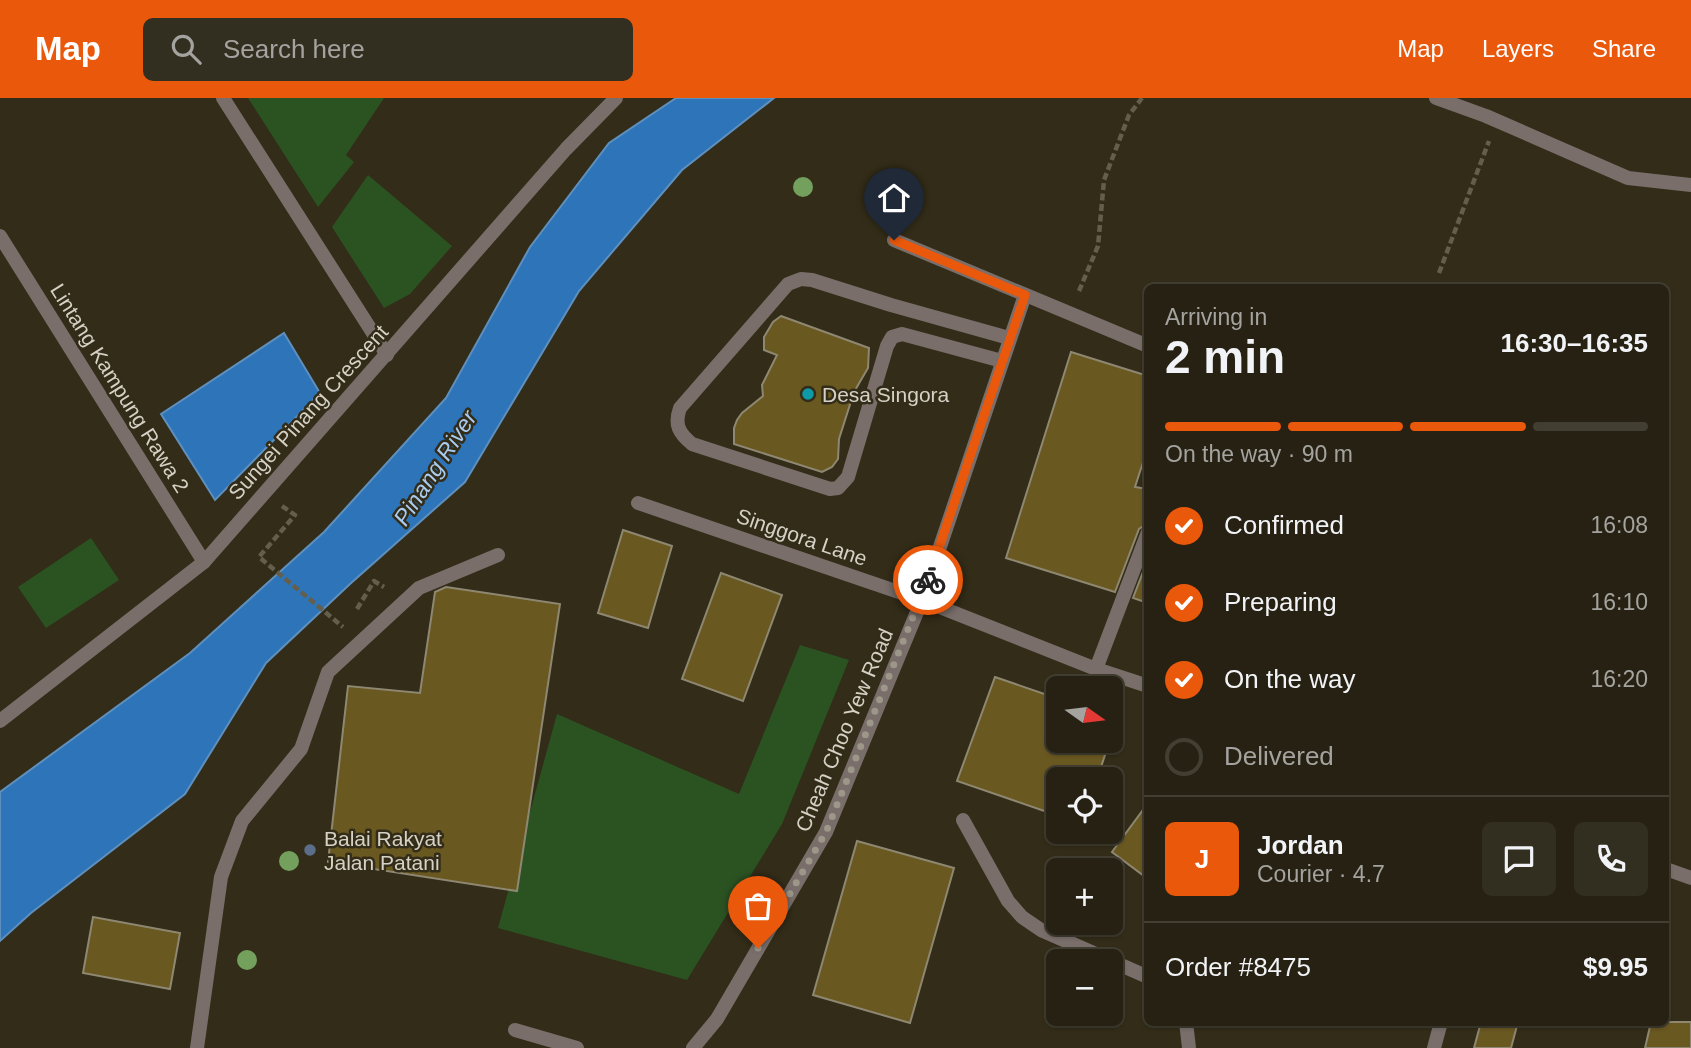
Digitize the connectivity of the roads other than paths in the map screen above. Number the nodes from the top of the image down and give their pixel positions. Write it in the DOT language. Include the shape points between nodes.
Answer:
graph roads {
  1 [pos="223,98"];
  2 [pos="616,98"];
  3 [pos="1436,98"];
  4 [pos="1691,185"];
  5 [pos="0,236"];
  6 [pos="894,240"];
  7 [pos="1025,295"];
  8 [pos="1009,338"];
  9 [pos="1144,344"];
  10 [pos="387,355"];
  11 [pos="1002,361"];
  12 [pos="638,503"];
  13 [pos="1144,543"];
  14 [pos="498,555"];
  15 [pos="204,562"];
  16 [pos="922,600"];
  17 [pos="1096,670"];
  18 [pos="1144,685"];
  19 [pos="0,721"];
  20 [pos="963,820"];
  21 [pos="1669,870"];
  22 [pos="1691,878"];
  23 [pos="1144,975"];
  24 [pos="1186,1026"];
  25 [pos="1440,1026"];
  26 [pos="515,1030"];
  27 [pos="197,1048"];
  28 [pos="577,1048"];
  29 [pos="694,1048"];
  30 [pos="1189,1048"];
  31 [pos="1434,1048"];
  1 -- 10 [label="street"];
  2 -- 10 [label="street, Sungei Pinang Crescent"];
  3 -- 4 [label="street" via="1628,178"];
  5 -- 15 [label="street, Lintang Kampung Rawa 2"];
  6 -- 7 [label="street"];
  7 -- 8 [label="street, Cheah Choo Yew Road"];
  7 -- 9 [label="street"];
  8 -- 11 [label="street, Cheah Choo Yew Road"];
  8 -- 11 [label="street" via="801,279 788,284 680,408 678,427 692,444 838,488 848,477 892,337 902,334"];
  10 -- 15 [label="street, Sungei Pinang Crescent"];
  11 -- 16 [label="street, Cheah Choo Yew Road"];
  12 -- 16 [label="street, Singgora Lane"];
  13 -- 17 [label="street"];
  14 -- 27 [label="street" via="419,588 328,672 301,749 242,821 221,877"];
  15 -- 19 [label="street, Sungei Pinang Crescent"];
  16 -- 17 [label="street, Singgora Lane"];
  16 -- 29 [label="street, Cheah Choo Yew Road" via="826,832"];
  17 -- 18 [label="street, Singgora Lane"];
  20 -- 23 [label="street" via="1008,901 1022,917 1041,930"];
  21 -- 22 [label="street"];
  24 -- 30 [label="street"];
  25 -- 31 [label="street"];
  26 -- 28 [label="street"];
}
